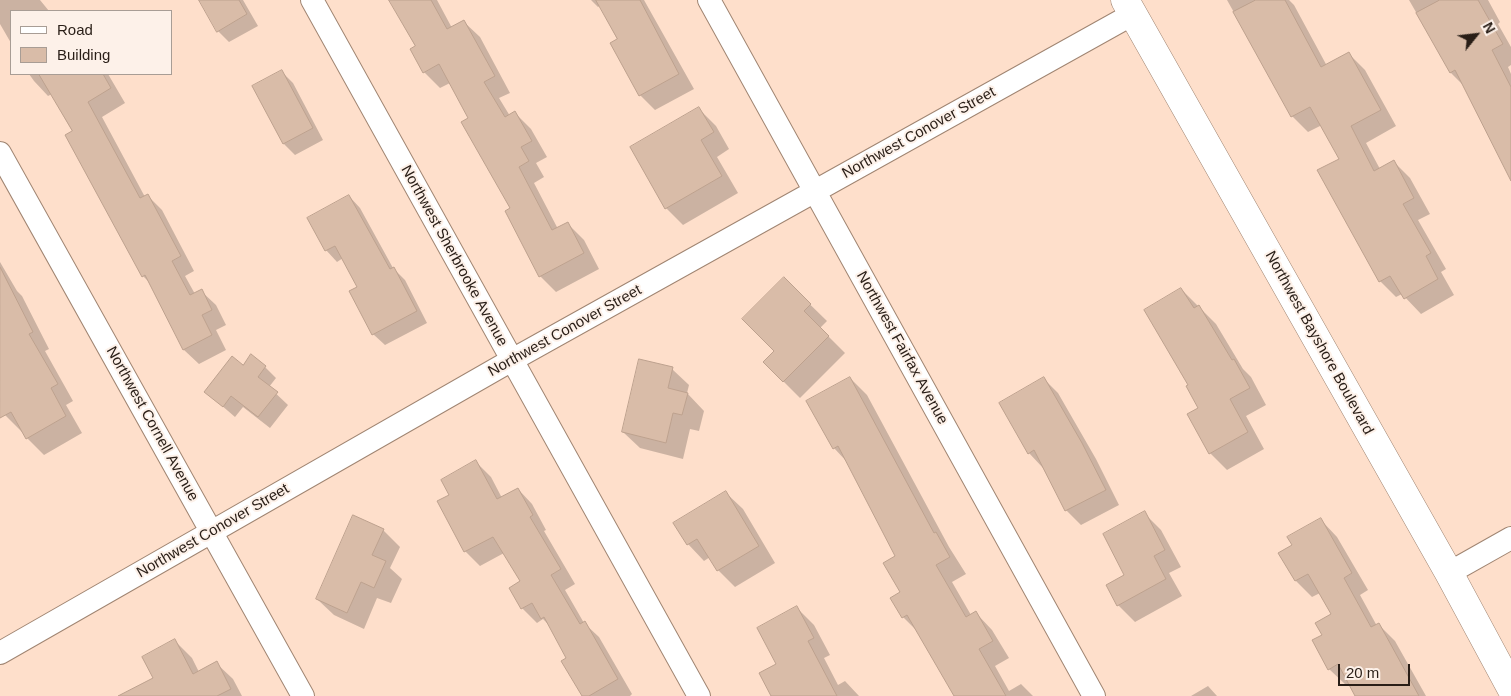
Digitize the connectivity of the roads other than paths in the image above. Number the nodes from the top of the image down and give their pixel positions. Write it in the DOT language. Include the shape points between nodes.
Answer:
graph roads {
  1 [pos="312,0"];
  2 [pos="708,0"];
  3 [pos="1129,7"];
  4 [pos="0,153"];
  5 [pos="815,191"];
  6 [pos="512,360"];
  7 [pos="212,532"];
  8 [pos="1511,538"];
  9 [pos="1449,573"];
  10 [pos="0,653"];
  11 [pos="1511,688"];
  12 [pos="302,696"];
  13 [pos="699,696"];
  14 [pos="1094,696"];
  1 -- 6 [label="street, Northwest Sherbrooke Avenue"];
  2 -- 5 [label="street, Northwest Fairfax Avenue"];
  3 -- 5 [label="street, Northwest Conover Street"];
  3 -- 9 [label="main road, Northwest Bayshore Boulevard"];
  4 -- 7 [label="street, Northwest Cornell Avenue"];
  5 -- 6 [label="street, Northwest Conover Street"];
  5 -- 14 [label="street, Northwest Fairfax Avenue"];
  6 -- 7 [label="street, Northwest Conover Street"];
  6 -- 13 [label="street, Northwest Sherbrooke Avenue"];
  7 -- 10 [label="street, Northwest Conover Street"];
  7 -- 12 [label="street, Northwest Cornell Avenue"];
  8 -- 9 [label="street"];
  9 -- 11 [label="main road, Northwest Bayshore Boulevard"];
}
